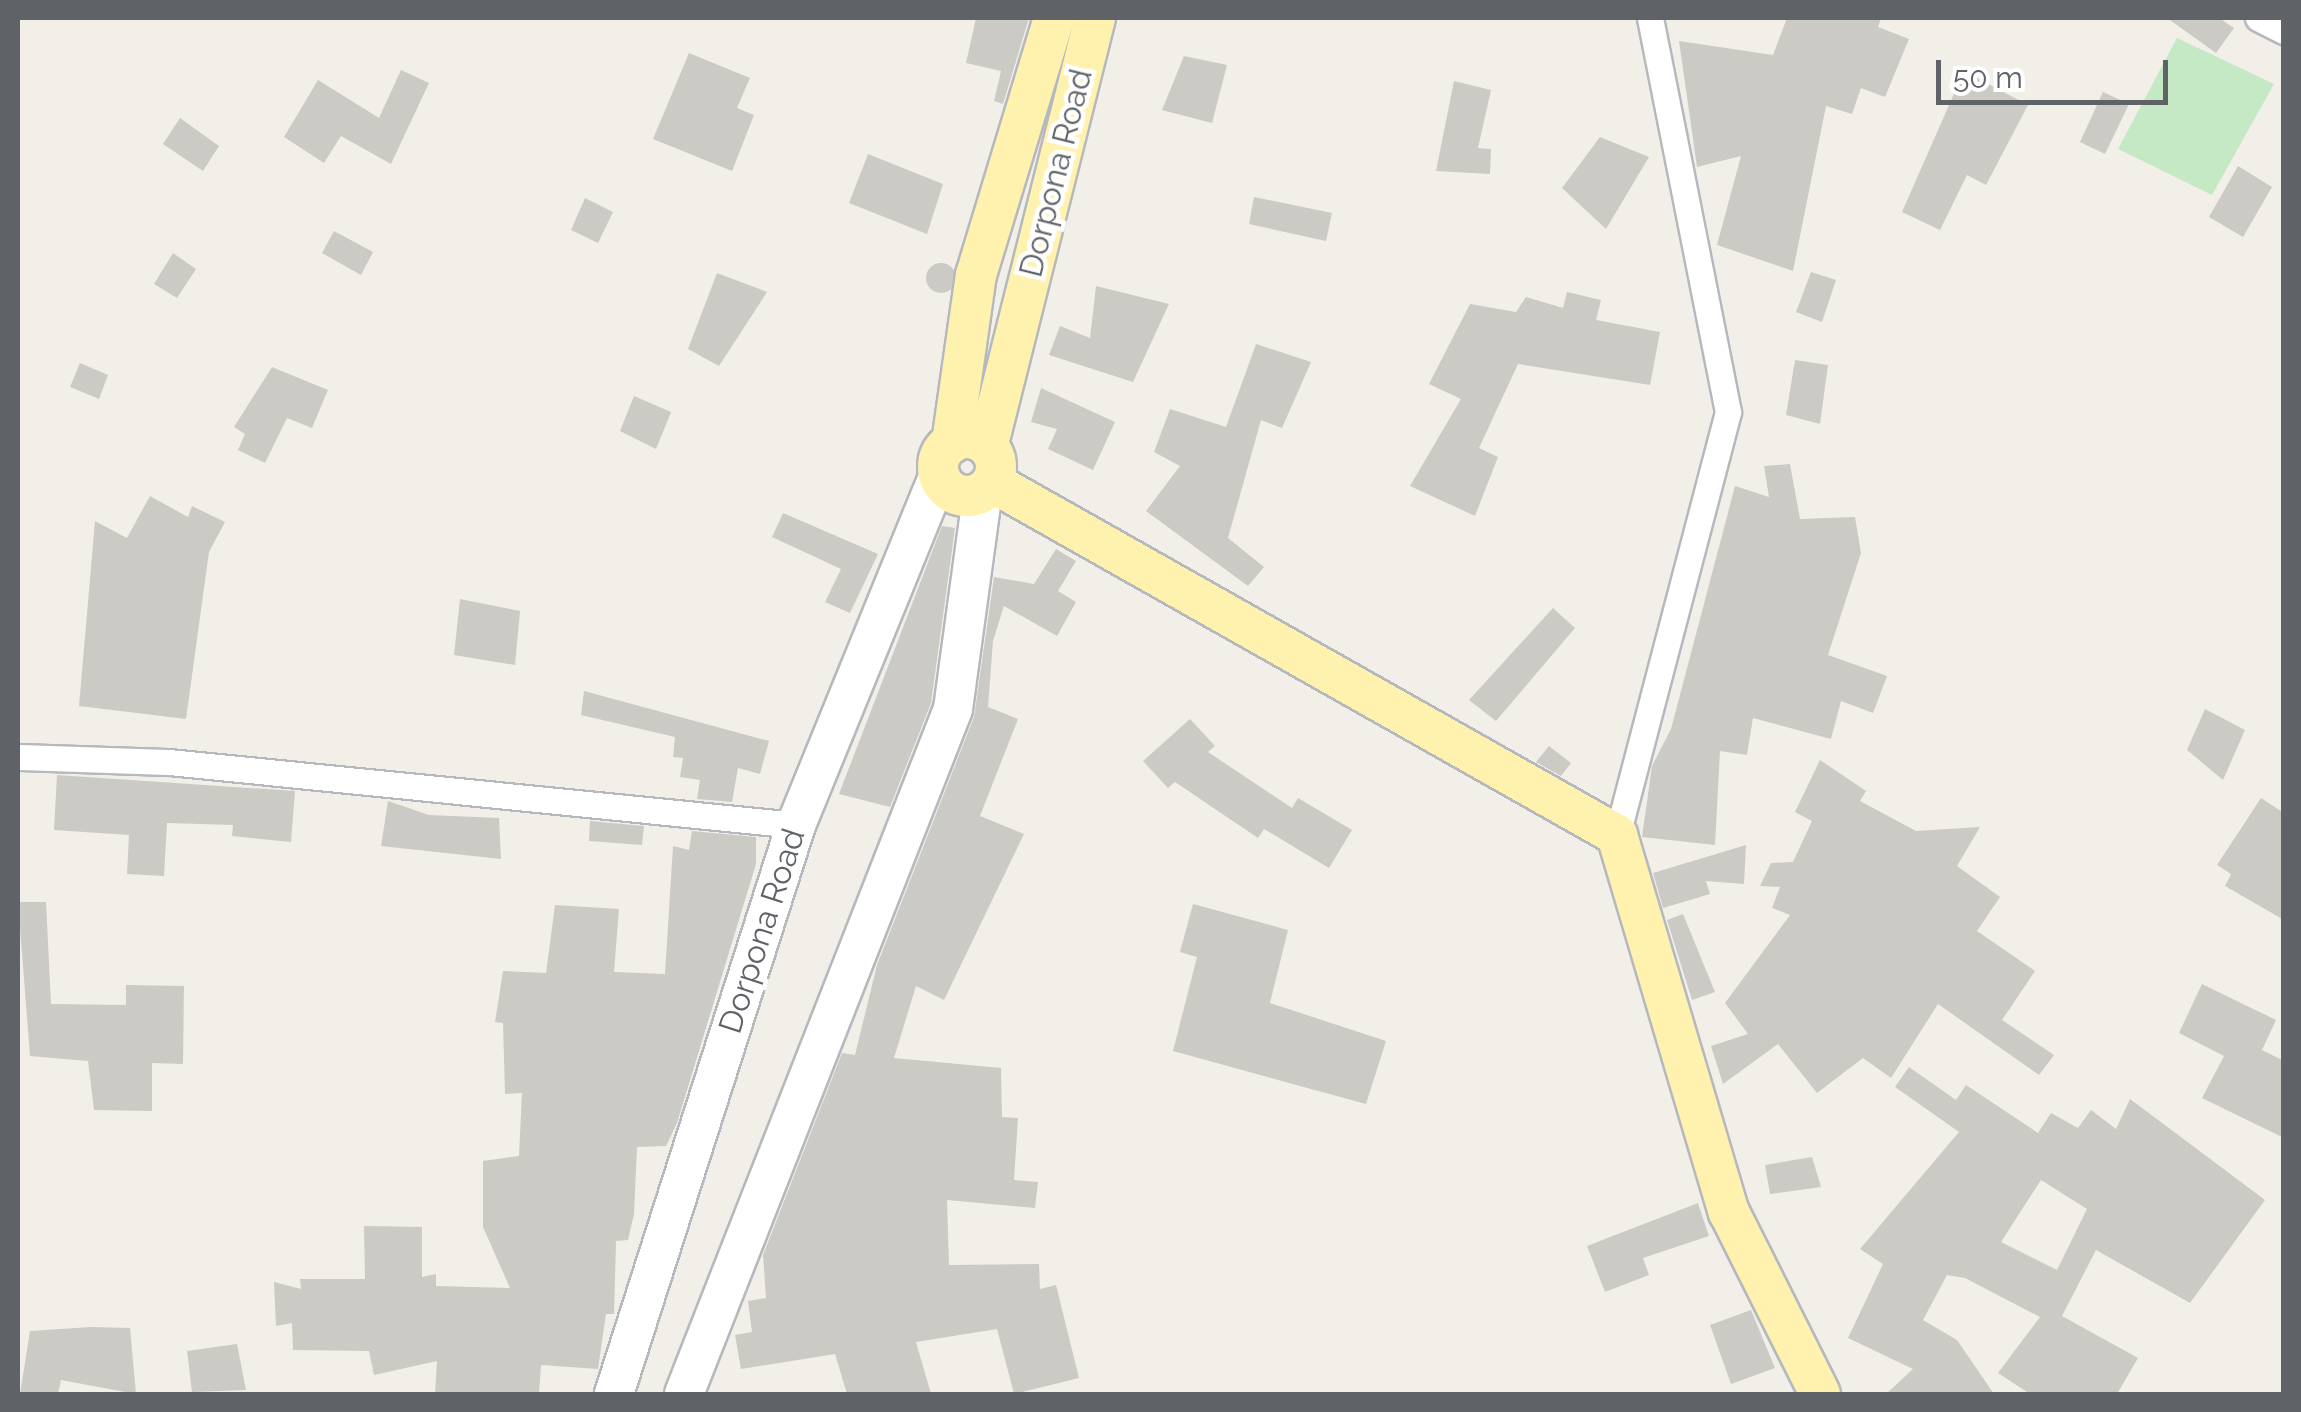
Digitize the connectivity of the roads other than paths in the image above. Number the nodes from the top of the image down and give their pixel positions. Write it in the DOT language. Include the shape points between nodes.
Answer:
graph roads {
  1 [pos="1054,18"];
  2 [pos="1095,18"];
  3 [pos="1650,18"];
  4 [pos="2258,18"];
  5 [pos="2284,32"];
  6 [pos="971,467"];
  7 [pos="18,757"];
  8 [pos="796,824"];
  9 [pos="1618,835"];
  10 [pos="614,1394"];
  11 [pos="684,1394"];
  12 [pos="1820,1394"];
  1 -- 6 [label="main road, Dorpona Road" via="976,275"];
  2 -- 6 [label="main road, Dorpona Road"];
  3 -- 9 [label="street" via="1728,412"];
  4 -- 5 [label="street"];
  6 -- 8 [label="street, Dorpona Road"];
  6 -- 9 [label="main road"];
  6 -- 11 [label="street, Dorpona Road" via="953,709"];
  7 -- 8 [label="street" via="168,762"];
  8 -- 10 [label="street, Dorpona Road"];
  9 -- 12 [label="main road" via="1729,1212"];
}
